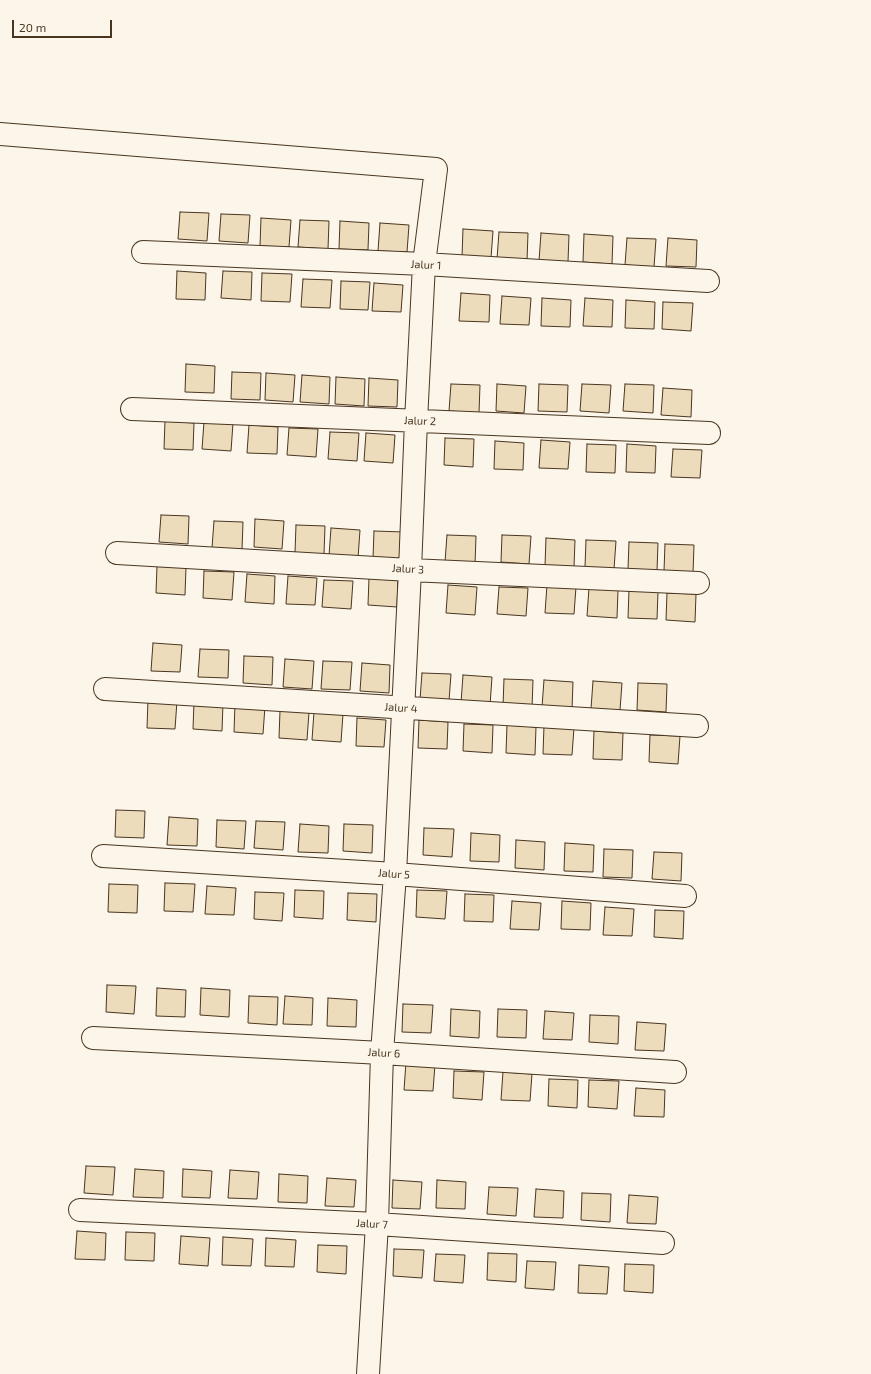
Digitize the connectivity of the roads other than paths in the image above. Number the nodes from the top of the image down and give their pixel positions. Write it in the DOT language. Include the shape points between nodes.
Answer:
graph roads {
  1 [pos="0,134"];
  2 [pos="143,252"];
  3 [pos="424,264"];
  4 [pos="708,281"];
  5 [pos="132,409"];
  6 [pos="416,421"];
  7 [pos="709,432"];
  8 [pos="117,553"];
  9 [pos="410,570"];
  10 [pos="698,583"];
  11 [pos="105,689"];
  12 [pos="403,708"];
  13 [pos="697,726"];
  14 [pos="103,856"];
  15 [pos="394,874"];
  16 [pos="685,896"];
  17 [pos="93,1038"];
  18 [pos="382,1053"];
  19 [pos="675,1072"];
  20 [pos="80,1210"];
  21 [pos="377,1224"];
  22 [pos="663,1243"];
  23 [pos="368,1374"];
  1 -- 3 [label="street" via="436,169"];
  2 -- 3 [label="street, Jalur 1"];
  3 -- 4 [label="street, Jalur 1"];
  3 -- 6 [label="street"];
  5 -- 6 [label="street, Jalur 2"];
  6 -- 7 [label="street, Jalur 2"];
  6 -- 9 [label="street"];
  8 -- 9 [label="street, Jalur 3"];
  9 -- 10 [label="street, Jalur 3"];
  9 -- 12 [label="street"];
  11 -- 12 [label="street, Jalur 4"];
  12 -- 13 [label="street, Jalur 4"];
  12 -- 15 [label="street"];
  14 -- 15 [label="street, Jalur 5"];
  15 -- 16 [label="street, Jalur 5"];
  15 -- 18 [label="street"];
  17 -- 18 [label="street, Jalur 6"];
  18 -- 19 [label="street, Jalur 6"];
  18 -- 21 [label="street"];
  20 -- 21 [label="street, Jalur 7"];
  21 -- 22 [label="street, Jalur 7"];
  21 -- 23 [label="street"];
}
